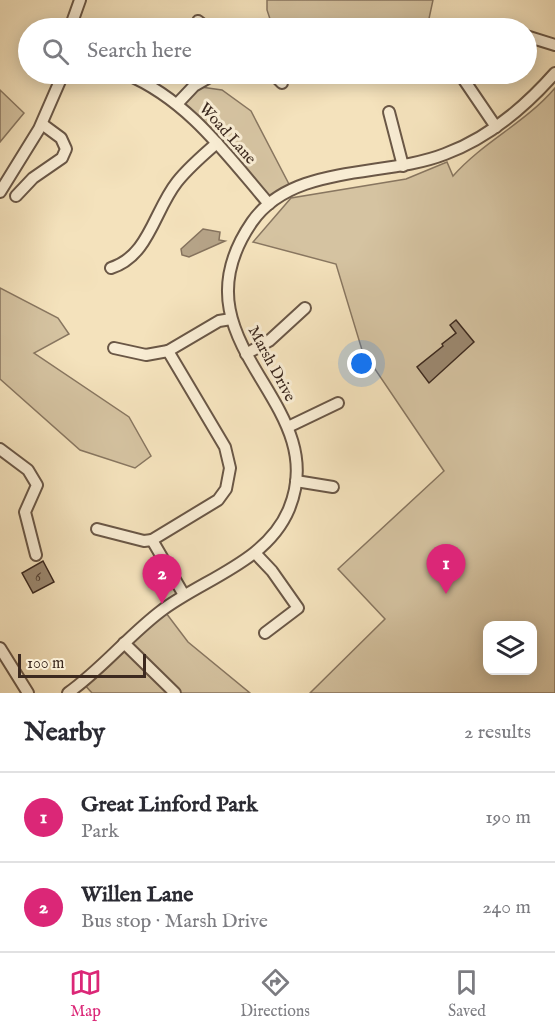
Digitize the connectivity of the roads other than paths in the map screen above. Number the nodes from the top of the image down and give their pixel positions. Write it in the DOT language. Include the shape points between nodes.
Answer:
graph roads {
  1 [pos="80,0"];
  2 [pos="74,18"];
  3 [pos="537,39"];
  4 [pos="555,45"];
  5 [pos="555,73"];
  6 [pos="59,84"];
  7 [pos="147,84"];
  8 [pos="198,84"];
  9 [pos="467,84"];
  10 [pos="177,104"];
  11 [pos="389,112"];
  12 [pos="42,124"];
  13 [pos="496,126"];
  14 [pos="217,143"];
  15 [pos="403,166"];
  16 [pos="11,172"];
  17 [pos="27,183"];
  18 [pos="0,192"];
  19 [pos="16,196"];
  20 [pos="269,204"];
  21 [pos="111,268"];
  22 [pos="305,308"];
  23 [pos="231,318"];
  24 [pos="114,348"];
  25 [pos="168,351"];
  26 [pos="246,354"];
  27 [pos="338,403"];
  28 [pos="288,427"];
  29 [pos="0,449"];
  30 [pos="296,481"];
  31 [pos="333,487"];
  32 [pos="97,530"];
  33 [pos="152,540"];
  34 [pos="255,553"];
  35 [pos="36,555"];
  36 [pos="184,595"];
  37 [pos="265,633"];
  38 [pos="124,643"];
  39 [pos="0,648"];
  40 [pos="28,693"];
  41 [pos="68,693"];
  42 [pos="175,693"];
  1 -- 2 [label="street"];
  3 -- 4 [label="street"];
  5 -- 13 [label="street, Marsh Drive" via="521,108"];
  6 -- 12 [label="street"];
  7 -- 10 [label="street, Woad Lane"];
  8 -- 10 [label="street"];
  9 -- 13 [label="street"];
  10 -- 14 [label="street, Woad Lane"];
  11 -- 15 [label="street"];
  12 -- 16 [label="street"];
  12 -- 17 [label="street" via="61,138 66,149 62,158"];
  13 -- 15 [label="street, Marsh Drive" via="445,154"];
  14 -- 20 [label="street, Woad Lane"];
  14 -- 21 [label="street" via="178,180 137,253 125,264"];
  15 -- 20 [label="street, Marsh Drive" via="315,181 291,188"];
  16 -- 17 [label="street"];
  16 -- 18 [label="street"];
  17 -- 19 [label="street"];
  20 -- 23 [label="street, Marsh Drive" via="243,236 233,261 226,283"];
  22 -- 26 [label="street" via="269,341"];
  23 -- 25 [label="street"];
  23 -- 26 [label="street, Marsh Drive"];
  24 -- 25 [label="street" via="146,355"];
  25 -- 33 [label="street" via="225,447 230,468 226,489 218,500"];
  26 -- 28 [label="street, Marsh Drive"];
  27 -- 28 [label="street"];
  28 -- 30 [label="street, Marsh Drive" via="297,460"];
  29 -- 35 [label="street" via="28,470 37,485 25,512"];
  30 -- 31 [label="street"];
  30 -- 34 [label="street, Marsh Drive" via="289,510"];
  32 -- 33 [label="street"];
  33 -- 36 [label="street"];
  34 -- 36 [label="street, Marsh Drive"];
  34 -- 37 [label="street" via="301,612"];
  36 -- 38 [label="street, Marsh Drive"];
  38 -- 41 [label="street, Marsh Drive"];
  38 -- 42 [label="street"];
  39 -- 40 [label="street"];
}
